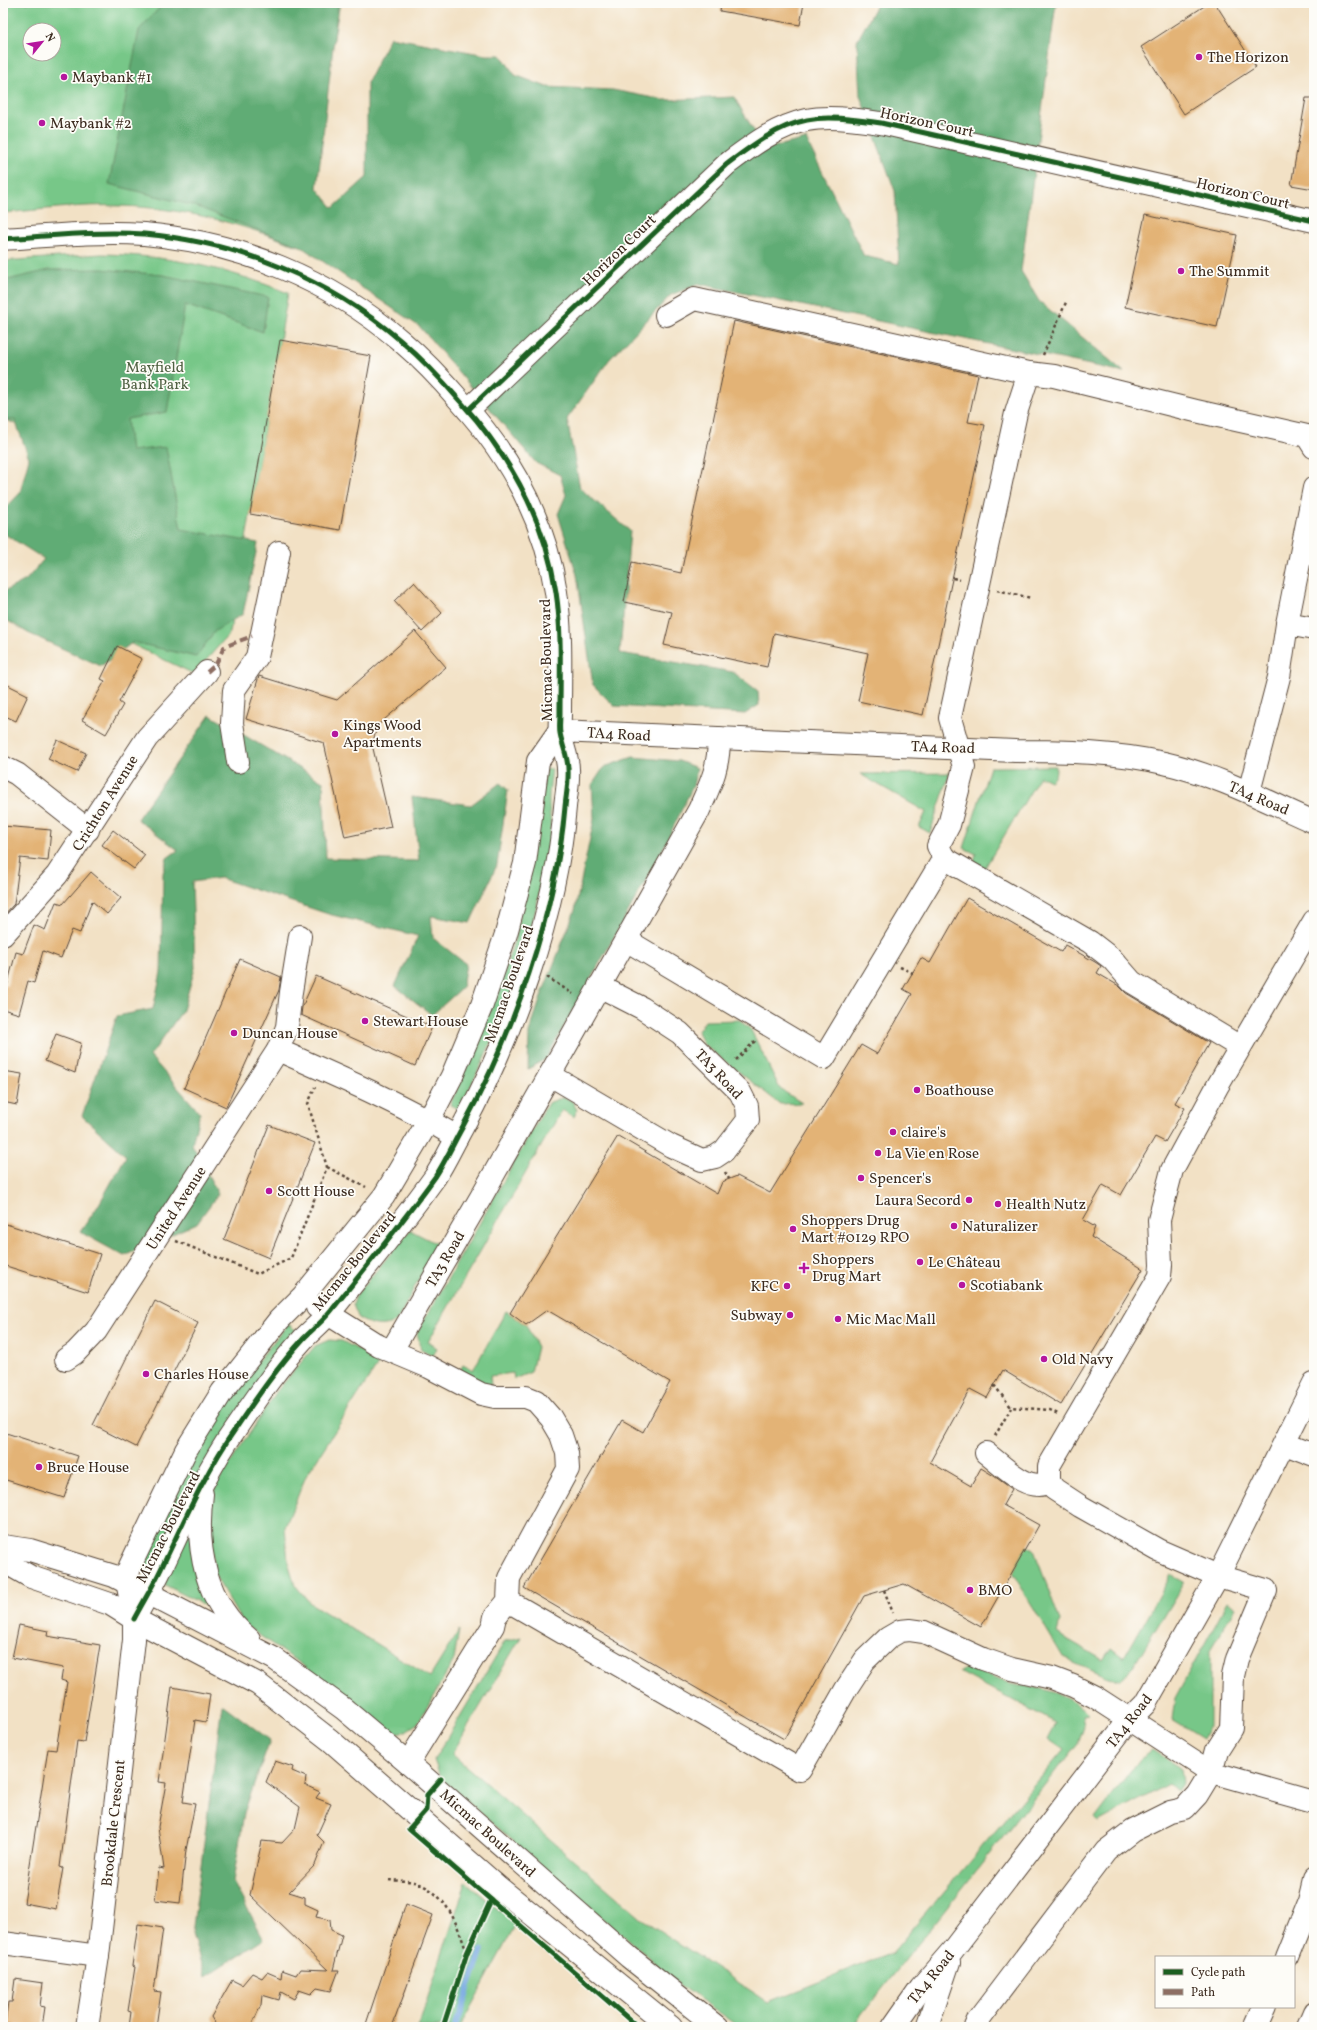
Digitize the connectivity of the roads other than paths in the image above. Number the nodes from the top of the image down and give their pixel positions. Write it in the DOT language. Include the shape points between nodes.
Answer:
graph roads {
  1 [pos="1314,221"];
  2 [pos="3,239"];
  3 [pos="666,315"];
  4 [pos="1029,373"];
  5 [pos="468,410"];
  6 [pos="1314,446"];
  7 [pos="1314,488"];
  8 [pos="279,552"];
  9 [pos="1287,624"];
  10 [pos="1314,629"];
  11 [pos="207,672"];
  12 [pos="559,731"];
  13 [pos="719,738"];
  14 [pos="959,747"];
  15 [pos="238,762"];
  16 [pos="3,767"];
  17 [pos="1249,792"];
  18 [pos="1314,822"];
  19 [pos="88,830"];
  20 [pos="944,858"];
  21 [pos="1314,921"];
  22 [pos="3,935"];
  23 [pos="300,936"];
  24 [pos="626,940"];
  25 [pos="599,986"];
  26 [pos="1240,1047"];
  27 [pos="278,1050"];
  28 [pos="550,1075"];
  29 [pos="429,1120"];
  30 [pos="457,1137"];
  31 [pos="303,1296"];
  32 [pos="328,1315"];
  33 [pos="392,1350"];
  34 [pos="66,1359"];
  35 [pos="1314,1383"];
  36 [pos="1285,1444"];
  37 [pos="986,1453"];
  38 [pos="1314,1455"];
  39 [pos="204,1481"];
  40 [pos="1049,1482"];
  41 [pos="3,1546"];
  42 [pos="3,1561"];
  43 [pos="1218,1576"];
  44 [pos="127,1581"];
  45 [pos="148,1592"];
  46 [pos="508,1601"];
  47 [pos="134,1619"];
  48 [pos="275,1659"];
  49 [pos="1129,1720"];
  50 [pos="408,1763"];
  51 [pos="1211,1772"];
  52 [pos="1314,1801"];
  53 [pos="1314,1879"];
  54 [pos="3,1943"];
  55 [pos="952,1951"];
  56 [pos="98,1956"];
  57 [pos="1286,1956"];
  58 [pos="922,1987"];
  59 [pos="1264,2008"];
  60 [pos="87,2027"];
  61 [pos="671,2027"];
  62 [pos="717,2027"];
  63 [pos="876,2027"];
  64 [pos="893,2027"];
  65 [pos="927,2027"];
  66 [pos="975,2027"];
  67 [pos="1255,2027"];
  1 -- 5 [label="street, Horizon Court" via="881,123 841,119 808,120 780,129 753,144 727,164"];
  2 -- 5 [label="street, Micmac Boulevard" via="139,234 197,241 255,257 311,281 372,318 403,342"];
  3 -- 4 [label="street" via="694,299"];
  4 -- 6 [label="street" via="1054,376 1307,436"];
  4 -- 14 [label="street" via="1016,413 950,718"];
  5 -- 12 [label="street, Micmac Boulevard" via="496,446 519,482 532,508 552,568 560,636"];
  7 -- 9 [label="street"];
  8 -- 15 [label="street" via="257,657 234,690 232,723"];
  9 -- 10 [label="street"];
  9 -- 17 [label="street" via="1279,677"];
  11 -- 19 [label="street, Crichton Avenue" via="147,738"];
  12 -- 13 [label="street, TA4 Road"];
  12 -- 29 [label="street, Micmac Boulevard" via="538,761 525,863 501,953 452,1076"];
  12 -- 30 [label="street, Micmac Boulevard" via="568,768 562,836 551,898 510,1021 483,1088"];
  13 -- 14 [label="street, TA4 Road"];
  13 -- 24 [label="street, TA3 Road" via="716,773 699,810"];
  14 -- 17 [label="street, TA4 Road" via="1076,751 1134,757 1186,769"];
  14 -- 20 [label="street" via="964,767 948,825 938,846"];
  16 -- 19 [label="street" via="17,774"];
  17 -- 18 [label="street, TA4 Road"];
  19 -- 22 [label="street, Crichton Avenue" via="57,875"];
  20 -- 24 [label="street" via="824,1058"];
  20 -- 26 [label="street" via="1090,942 1112,959 1132,982"];
  21 -- 26 [label="street"];
  23 -- 27 [label="street, United Avenue" via="287,1027"];
  24 -- 25 [label="street, TA3 Road"];
  25 -- 28 [label="street, TA3 Road"];
  25 -- 28 [label="street, TA3 Road" via="642,1008 680,1033 740,1092 747,1106 748,1120 724,1151 715,1157 702,1160 671,1146"];
  26 -- 40 [label="street" via="1172,1170 1159,1220 1160,1276 1049,1466"];
  27 -- 29 [label="street"];
  27 -- 34 [label="street, United Avenue" via="96,1331"];
  28 -- 33 [label="street, TA3 Road"];
  29 -- 30 [label="street"];
  29 -- 31 [label="street, Micmac Boulevard" via="384,1196"];
  30 -- 32 [label="street, Micmac Boulevard" via="434,1178"];
  31 -- 32 [label="street"];
  31 -- 44 [label="street, Micmac Boulevard" via="279,1320 222,1392 190,1443 130,1566"];
  32 -- 33 [label="street" via="379,1346"];
  32 -- 39 [label="street, Micmac Boulevard" via="304,1339 259,1394 231,1434"];
  33 -- 46 [label="street" via="481,1394 495,1397 526,1397 536,1401 551,1418 561,1435 567,1453 568,1469 510,1578"];
  35 -- 36 [label="street, TA4 Road"];
  36 -- 38 [label="street"];
  36 -- 43 [label="street, TA4 Road"];
  37 -- 40 [label="street" via="1014,1475 1035,1486"];
  39 -- 45 [label="street, Micmac Boulevard"];
  39 -- 48 [label="street" via="199,1517 200,1543 214,1595 227,1618 247,1638"];
  40 -- 43 [label="street" via="1054,1489 1080,1506 1158,1550"];
  41 -- 44 [label="street" via="30,1550"];
  42 -- 47 [label="street" via="31,1577 110,1604"];
  43 -- 49 [label="street, TA4 Road" via="1145,1704"];
  43 -- 51 [label="street" via="1266,1590 1237,1660 1233,1676 1231,1728 1217,1750"];
  44 -- 45 [label="street, Micmac Boulevard"];
  44 -- 47 [label="street, Micmac Boulevard"];
  45 -- 47 [label="street, Micmac Boulevard"];
  45 -- 48 [label="street, Micmac Boulevard" via="164,1603"];
  46 -- 49 [label="street" via="800,1770 865,1660 888,1638 900,1631 924,1632 983,1659 1059,1680 1095,1697"];
  46 -- 50 [label="street" via="495,1617 493,1626"];
  47 -- 56 [label="street, Brookdale Crescent" via="134,1640"];
  47 -- 61 [label="street" via="258,1684 330,1740 503,1891"];
  48 -- 50 [label="street, Micmac Boulevard" via="344,1709"];
  49 -- 51 [label="street"];
  49 -- 55 [label="street, TA4 Road"];
  50 -- 62 [label="street, Micmac Boulevard" via="558,1896 673,1994"];
  51 -- 52 [label="street"];
  51 -- 66 [label="street" via="1184,1809 1170,1812 1132,1831 1106,1851 1028,1951"];
  53 -- 57 [label="street" via="1309,1900"];
  54 -- 56 [label="street"];
  55 -- 58 [label="street, TA4 Road"];
  55 -- 65 [label="street"];
  56 -- 60 [label="street, Brookdale Crescent"];
  58 -- 63 [label="street"];
  58 -- 64 [label="street, TA4 Road"];
  59 -- 67 [label="street"];
}
